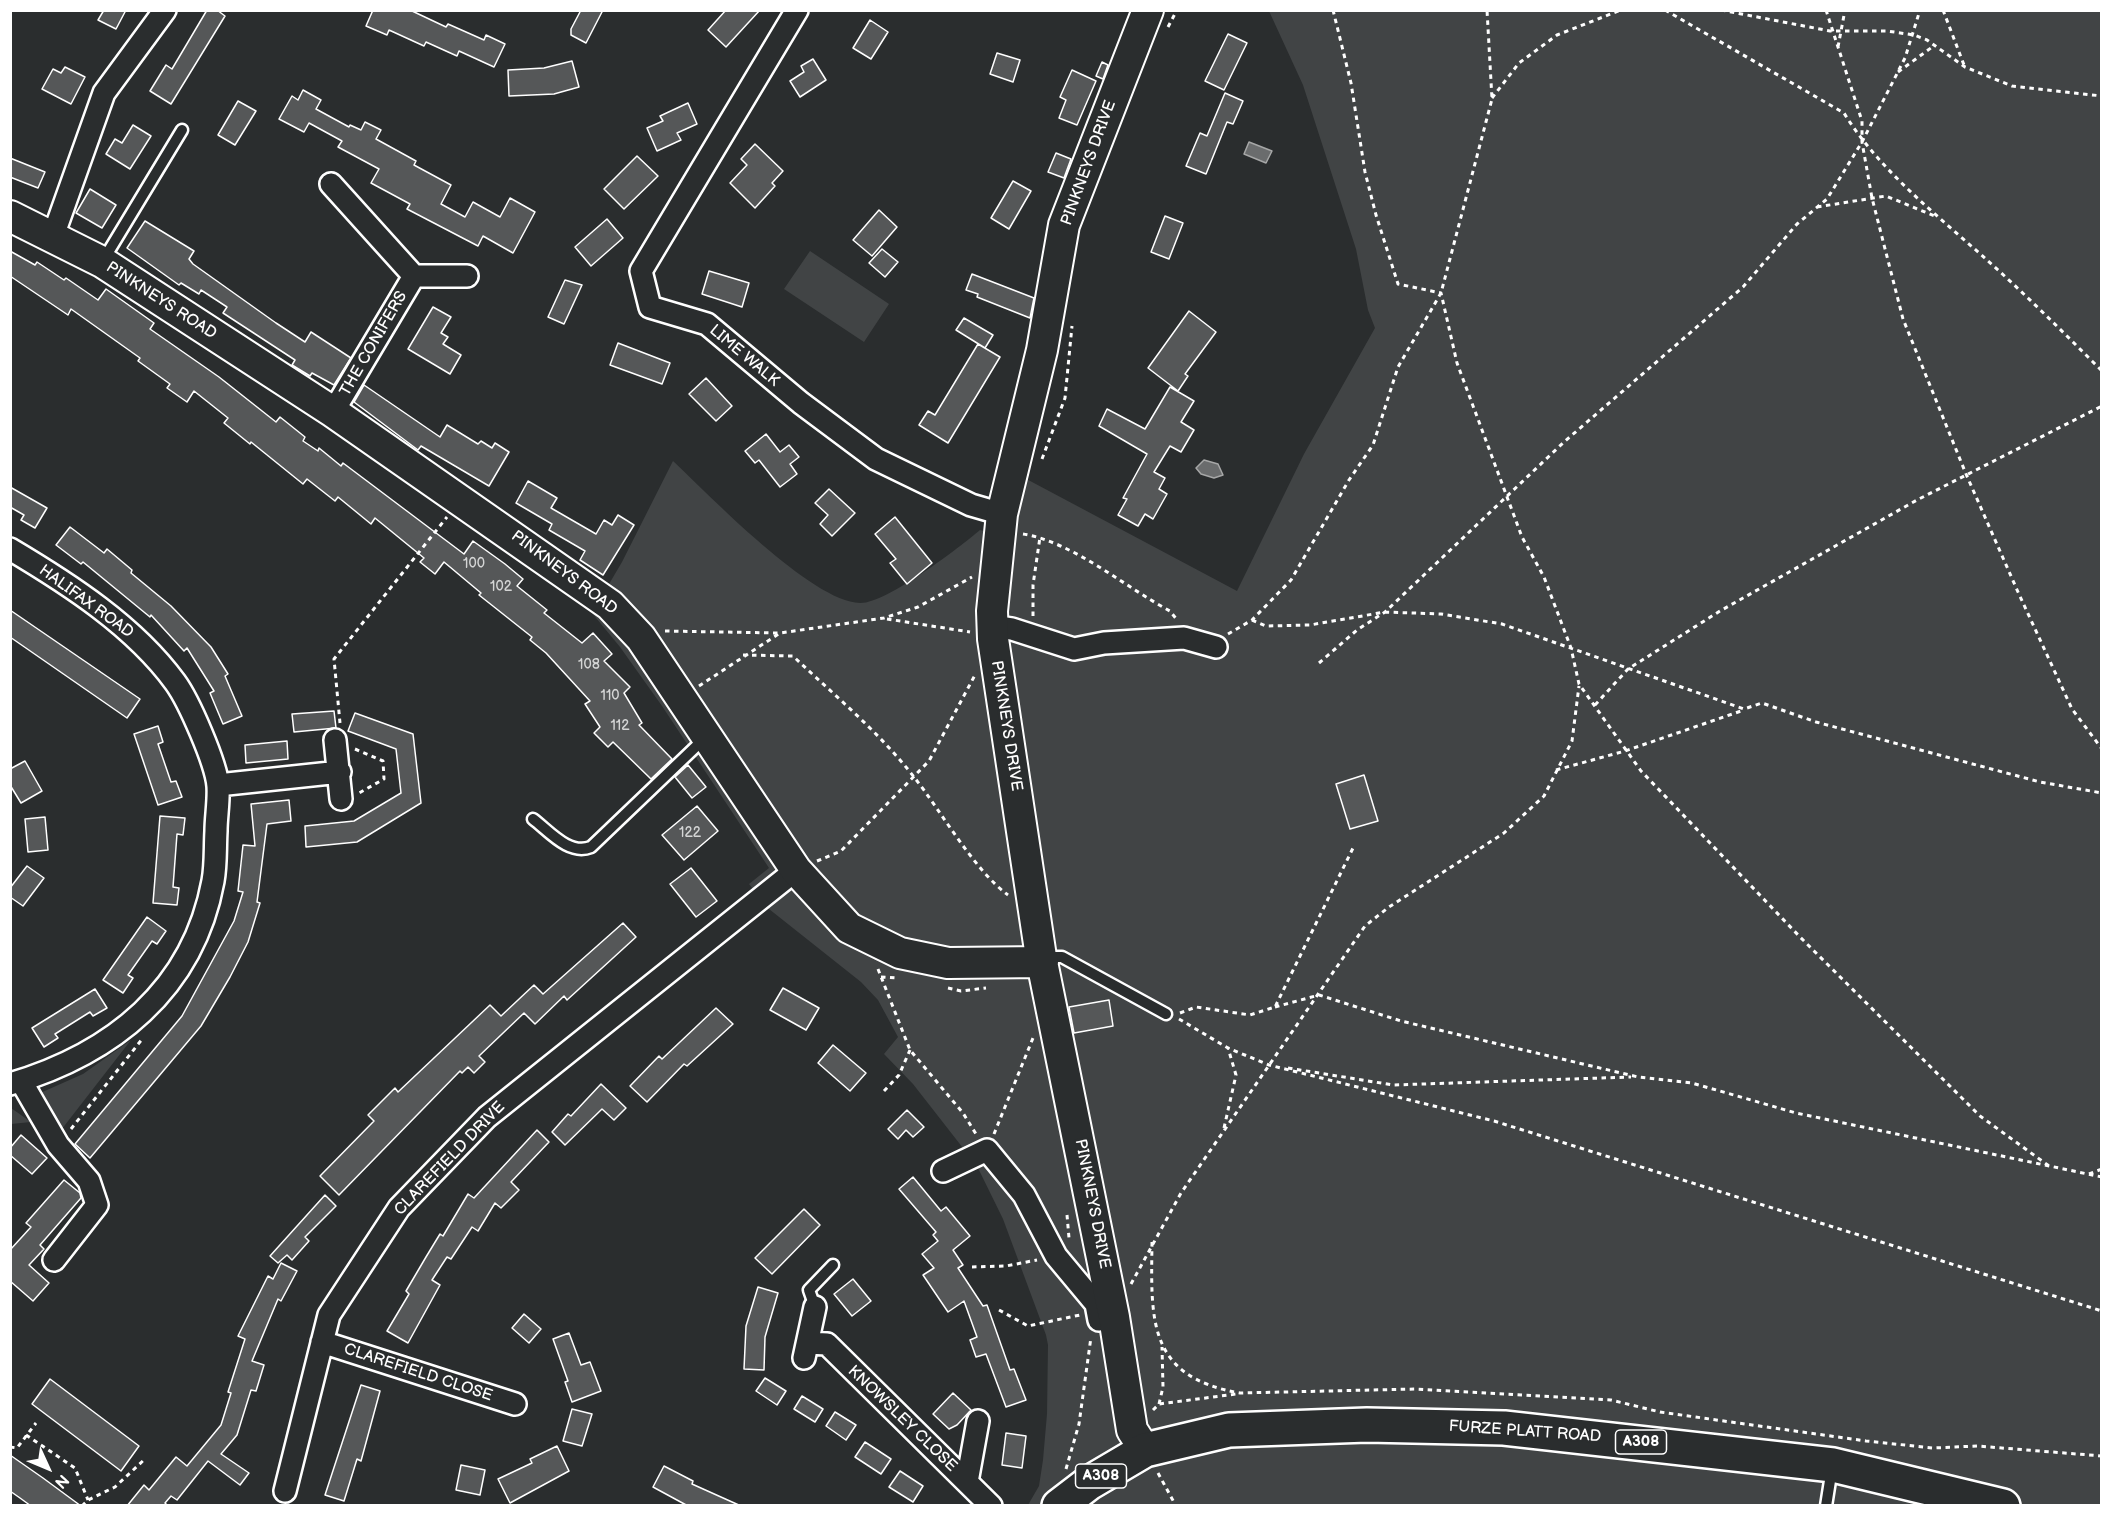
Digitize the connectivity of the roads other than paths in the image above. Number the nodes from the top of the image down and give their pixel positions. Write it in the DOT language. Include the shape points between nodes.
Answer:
graph roads {
  1 [pos="165,10"];
  2 [pos="797,10"];
  3 [pos="1157,22"];
  4 [pos="182,130"];
  5 [pos="331,183"];
  6 [pos="10,216"];
  7 [pos="53,236"];
  8 [pos="102,262"];
  9 [pos="414,276"];
  10 [pos="467,276"];
  11 [pos="333,412"];
  12 [pos="1010,524"];
  13 [pos="10,549"];
  14 [pos="982,629"];
  15 [pos="1218,642"];
  16 [pos="706,737"];
  17 [pos="335,740"];
  18 [pos="340,772"];
  19 [pos="218,785"];
  20 [pos="341,799"];
  21 [pos="533,819"];
  22 [pos="796,870"];
  23 [pos="1042,959"];
  24 [pos="1166,1014"];
  25 [pos="16,1082"];
  26 [pos="943,1171"];
  27 [pos="54,1260"];
  28 [pos="833,1265"];
  29 [pos="815,1307"];
  30 [pos="1103,1316"];
  31 [pos="322,1342"];
  32 [pos="515,1404"];
  33 [pos="978,1421"];
  34 [pos="1139,1440"];
  35 [pos="1833,1465"];
  36 [pos="967,1482"];
  37 [pos="1061,1490"];
  38 [pos="285,1491"];
  39 [pos="1957,1498"];
  40 [pos="991,1506"];
  41 [pos="1826,1506"];
  42 [pos="2003,1506"];
  1 -- 7 [label="street" via="104,93"];
  2 -- 12 [label="street, LIME WALK" via="641,271 650,307 706,324 876,459"];
  3 -- 12 [label="street, PINKNEYS DRIVE" via="1064,225"];
  4 -- 8 [label="lane"];
  5 -- 9 [label="street, THE CONIFERS"];
  6 -- 7 [label="street, PINKNEYS ROAD"];
  7 -- 8 [label="street, PINKNEYS ROAD"];
  8 -- 11 [label="street, PINKNEYS ROAD"];
  9 -- 10 [label="street, THE CONIFERS"];
  9 -- 11 [label="street, THE CONIFERS"];
  11 -- 16 [label="street, PINKNEYS ROAD" via="610,605 641,638"];
  12 -- 14 [label="street, PINKNEYS DRIVE"];
  13 -- 19 [label="street, HALIFAX ROAD" via="134,637 176,683 198,727"];
  14 -- 15 [label="street" via="1012,629 1074,649 1184,638"];
  14 -- 23 [label="street, PINKNEYS DRIVE"];
  16 -- 21 [label="lane" via="591,847 565,845"];
  16 -- 22 [label="street, PINKNEYS ROAD"];
  17 -- 18 [label="street"];
  18 -- 19 [label="street"];
  18 -- 20 [label="street"];
  19 -- 25 [label="street, HALIFAX ROAD" via="213,879 195,939 178,969 156,1000 125,1030 64,1066"];
  22 -- 23 [label="street, PINKNEYS ROAD" via="837,917 867,939 900,953 948,963"];
  22 -- 31 [label="street, CLAREFIELD DRIVE" via="487,1117 399,1208 329,1314"];
  23 -- 24 [label="lane" via="1062,957"];
  23 -- 30 [label="street, PINKNEYS DRIVE"];
  25 -- 27 [label="street" via="58,1145 89,1181 97,1205"];
  26 -- 30 [label="street" via="987,1150 1024,1195 1056,1256"];
  28 -- 29 [label="lane" via="809,1290"];
  29 -- 36 [label="street, KNOWSLEY CLOSE" via="806,1350 827,1344"];
  30 -- 34 [label="street, PINKNEYS DRIVE"];
  31 -- 32 [label="street, CLAREFIELD CLOSE"];
  31 -- 38 [label="street, CLAREFIELD DRIVE"];
  33 -- 36 [label="street"];
  34 -- 35 [label="main road, FURZE PLATT ROAD / A308" via="1327,1425 1504,1428"];
  34 -- 37 [label="main road, FURZE PLATT ROAD / A308" via="1089,1484"];
  35 -- 39 [label="main road, FURZE PLATT ROAD / A308"];
  35 -- 41 [label="lane"];
  36 -- 40 [label="street, KNOWSLEY CLOSE"];
  39 -- 42 [label="main road, FURZE PLATT ROAD / A308"];
}
